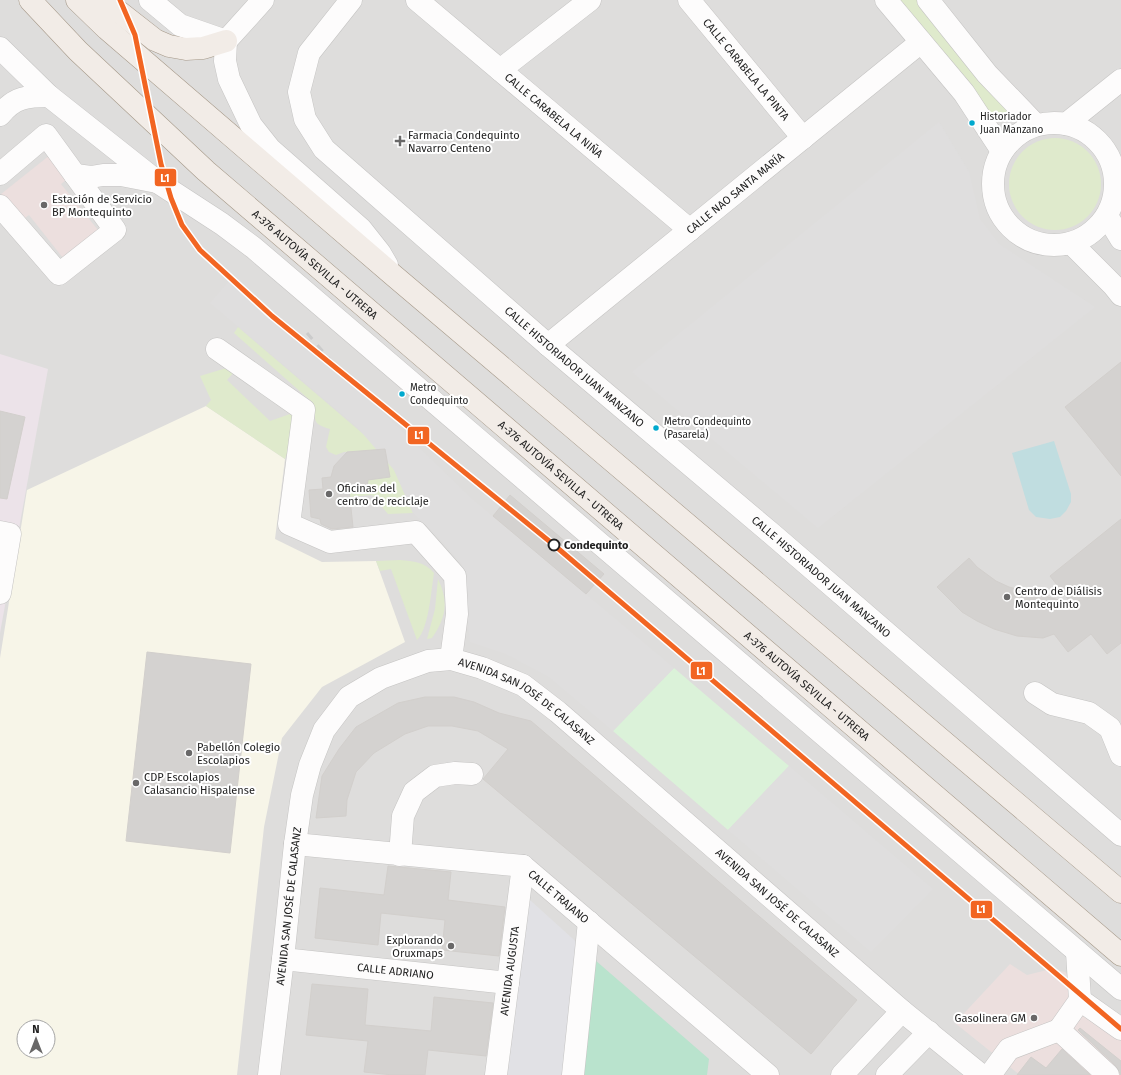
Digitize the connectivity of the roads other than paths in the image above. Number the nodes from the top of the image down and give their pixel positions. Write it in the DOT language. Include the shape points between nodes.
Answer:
graph roads {
  1 [pos="30,0"];
  2 [pos="77,0"];
  3 [pos="104,0"];
  4 [pos="150,0"];
  5 [pos="263,0"];
  6 [pos="351,0"];
  7 [pos="417,0"];
  8 [pos="590,0"];
  9 [pos="689,0"];
  10 [pos="886,0"];
  11 [pos="928,0"];
  12 [pos="226,41"];
  13 [pos="922,42"];
  14 [pos="0,48"];
  15 [pos="500,70"];
  16 [pos="1121,80"];
  17 [pos="49,96"];
  18 [pos="0,115"];
  19 [pos="1066,124"];
  20 [pos="1036,125"];
  21 [pos="803,138"];
  22 [pos="1002,151"];
  23 [pos="0,174"];
  24 [pos="75,175"];
  25 [pos="159,183"];
  26 [pos="1118,184"];
  27 [pos="0,206"];
  28 [pos="1107,216"];
  29 [pos="690,230"];
  30 [pos="1121,238"];
  31 [pos="1071,243"];
  32 [pos="393,275"];
  33 [pos="1121,295"];
  34 [pos="548,345"];
  35 [pos="217,349"];
  36 [pos="0,532"];
  37 [pos="0,593"];
  38 [pos="451,658"];
  39 [pos="1035,693"];
  40 [pos="1115,722"];
  41 [pos="1121,755"];
  42 [pos="472,774"];
  43 [pos="1121,835"];
  44 [pos="295,844"];
  45 [pos="400,854"];
  46 [pos="1078,855"];
  47 [pos="523,866"];
  48 [pos="1121,879"];
  49 [pos="1121,892"];
  50 [pos="589,922"];
  51 [pos="1077,952"];
  52 [pos="1121,955"];
  53 [pos="283,959"];
  54 [pos="508,983"];
  55 [pos="1121,989"];
  56 [pos="1080,1000"];
  57 [pos="902,1011"];
  58 [pos="1121,1029"];
  59 [pos="1058,1030"];
  60 [pos="929,1032"];
  61 [pos="742,1064"];
  62 [pos="905,1065"];
  63 [pos="269,1075"];
  64 [pos="496,1075"];
  65 [pos="573,1075"];
  66 [pos="768,1075"];
  67 [pos="842,1075"];
  68 [pos="887,1075"];
  69 [pos="981,1075"];
  70 [pos="990,1075"];
  71 [pos="1108,1075"];
  1 -- 52 [label="main road, A-376 AUTOVÍA SEVILLA - UTRERA" via="78,51 206,171"];
  2 -- 32 [label="main road" via="107,29"];
  3 -- 12 [label="main road" via="155,40 169,46 203,48"];
  4 -- 12 [label="street" via="180,25"];
  5 -- 12 [label="street"];
  6 -- 34 [label="street, CALLE HISTORIADOR JUAN MANZANO" via="309,53 299,92 305,119 324,149 466,279"];
  7 -- 15 [label="street, CALLE CARABELA LA NIÑA"];
  8 -- 15 [label="street"];
  9 -- 21 [label="street, CALLE CARABELA LA PINTA"];
  10 -- 13 [label="street"];
  11 -- 20 [label="street" via="987,74"];
  12 -- 32 [label="street" via="225,62 229,79 251,125 270,149 361,229"];
  13 -- 21 [label="street, CALLE NAO SANTA MARÍA"];
  13 -- 22 [label="street" via="964,93"];
  14 -- 17 [label="street"];
  15 -- 29 [label="street, CALLE CARABELA LA NIÑA"];
  16 -- 19 [label="street"];
  17 -- 18 [label="street" via="20,98"];
  17 -- 25 [label="street"];
  19 -- 20 [label="street"];
  19 -- 26 [label="street" via="1092,136 1110,158"];
  20 -- 22 [label="street" via="1017,135"];
  21 -- 29 [label="street, CALLE NAO SANTA MARÍA"];
  22 -- 31 [label="street" via="993,180 999,210 1019,234 1048,245"];
  23 -- 24 [label="street" via="46,135"];
  24 -- 25 [label="street" via="121,175"];
  24 -- 27 [label="street" via="115,230 58,274"];
  25 -- 51 [label="street" via="254,248"];
  26 -- 28 [label="street"];
  28 -- 30 [label="street"];
  28 -- 31 [label="street" via="1091,233"];
  29 -- 34 [label="street, CALLE NAO SANTA MARÍA"];
  31 -- 33 [label="street"];
  32 -- 46 [label="main road"];
  34 -- 43 [label="street, CALLE HISTORIADOR JUAN MANZANO"];
  35 -- 38 [label="street" via="304,410 289,524 330,542 416,532 455,576 457,614"];
  36 -- 37 [label="street" via="10,534"];
  38 -- 44 [label="street, AVENIDA SAN JOSÉ DE CALASANZ" via="428,661 381,678 349,697 324,730 310,765 302,795"];
  38 -- 57 [label="street, AVENIDA SAN JOSÉ DE CALASANZ" via="523,685 558,712"];
  39 -- 40 [label="street" via="1052,704"];
  40 -- 41 [label="street"];
  42 -- 45 [label="street" via="435,776 414,792 403,816"];
  44 -- 45 [label="street, CALLE TRAJANO"];
  44 -- 53 [label="street, AVENIDA SAN JOSÉ DE CALASANZ"];
  45 -- 47 [label="street, CALLE TRAJANO"];
  46 -- 48 [label="main road"];
  46 -- 49 [label="main road"];
  47 -- 50 [label="street, CALLE TRAJANO"];
  47 -- 54 [label="street, AVENIDA AUGUSTA"];
  50 -- 61 [label="street, CALLE TRAJANO"];
  50 -- 65 [label="street"];
  51 -- 55 [label="street"];
  51 -- 56 [label="street"];
  53 -- 54 [label="street, CALLE ADRIANO"];
  53 -- 63 [label="street, AVENIDA SAN JOSÉ DE CALASANZ"];
  54 -- 64 [label="street, AVENIDA AUGUSTA"];
  56 -- 58 [label="street"];
  56 -- 59 [label="street"];
  57 -- 60 [label="street, AVENIDA SAN JOSÉ DE CALASANZ"];
  57 -- 67 [label="street"];
  59 -- 70 [label="street" via="1009,1049"];
  59 -- 71 [label="street"];
  60 -- 62 [label="street"];
  60 -- 69 [label="street, AVENIDA SAN JOSÉ DE CALASANZ"];
  61 -- 66 [label="street, CALLE TRAJANO"];
  62 -- 68 [label="street"];
}
